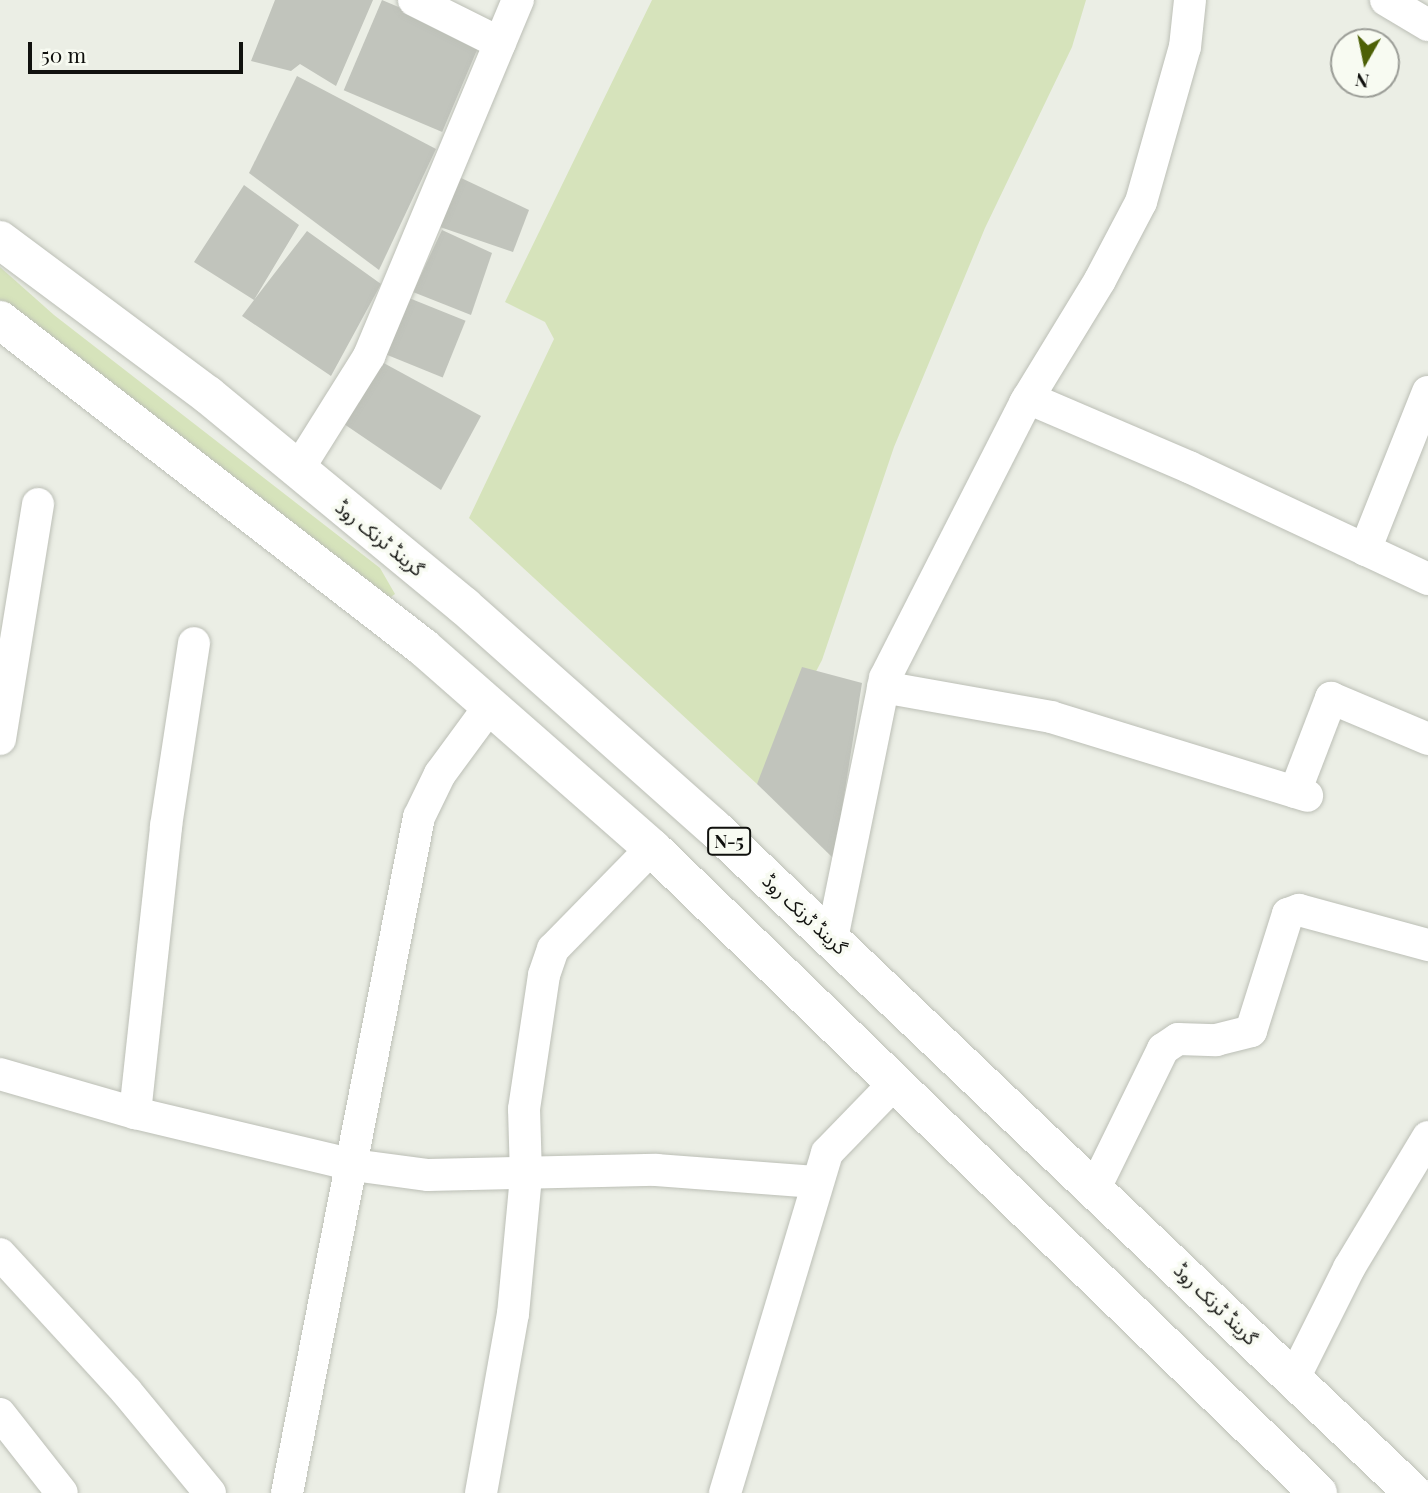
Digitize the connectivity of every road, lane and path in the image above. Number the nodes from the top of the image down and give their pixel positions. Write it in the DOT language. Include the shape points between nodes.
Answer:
graph roads {
  1 [pos="414,0"];
  2 [pos="519,0"];
  3 [pos="1190,0"];
  4 [pos="1386,0"];
  5 [pos="1428,25"];
  6 [pos="500,43"];
  7 [pos="0,240"];
  8 [pos="0,320"];
  9 [pos="1428,392"];
  10 [pos="1028,398"];
  11 [pos="297,471"];
  12 [pos="38,503"];
  13 [pos="1365,550"];
  14 [pos="1428,579"];
  15 [pos="464,606"];
  16 [pos="194,643"];
  17 [pos="423,647"];
  18 [pos="883,687"];
  19 [pos="490,706"];
  20 [pos="0,739"];
  21 [pos="1428,739"];
  22 [pos="652,848"];
  23 [pos="832,939"];
  24 [pos="1428,945"];
  25 [pos="0,1074"];
  26 [pos="892,1086"];
  27 [pos="135,1113"];
  28 [pos="1428,1137"];
  29 [pos="354,1165"];
  30 [pos="526,1176"];
  31 [pos="816,1182"];
  32 [pos="1095,1188"];
  33 [pos="0,1254"];
  34 [pos="1294,1378"];
  35 [pos="0,1414"];
  36 [pos="62,1493"];
  37 [pos="209,1493"];
  38 [pos="288,1493"];
  39 [pos="481,1493"];
  40 [pos="725,1493"];
  41 [pos="1318,1493"];
  42 [pos="1413,1493"];
  1 -- 6 [label="street"];
  2 -- 6 [label="street"];
  3 -- 10 [label="street" via="1185,47 1141,202"];
  4 -- 5 [label="street"];
  6 -- 11 [label="street" via="369,356"];
  7 -- 11 [label="highway, گرینڈ ٹرنک روڈ / N-5" via="208,395"];
  8 -- 17 [label="highway"];
  9 -- 13 [label="street"];
  10 -- 13 [label="street"];
  10 -- 18 [label="street"];
  11 -- 15 [label="highway, گرینڈ ٹرنک روڈ / N-5"];
  12 -- 20 [label="street"];
  13 -- 14 [label="street"];
  15 -- 17 [label="highway"];
  15 -- 23 [label="highway, گرینڈ ٹرنک روڈ / N-5"];
  16 -- 27 [label="street" via="166,826"];
  17 -- 19 [label="highway"];
  18 -- 21 [label="street" via="1051,717 1301,794 1331,698"];
  18 -- 23 [label="street"];
  19 -- 22 [label="highway"];
  19 -- 29 [label="street" via="440,774 419,817"];
  22 -- 26 [label="highway"];
  22 -- 30 [label="street" via="553,949 544,975 524,1109"];
  23 -- 32 [label="highway, گرینڈ ٹرنک روڈ / N-5"];
  24 -- 32 [label="street" via="1299,910 1288,915 1251,1031 1216,1040 1178,1039 1163,1049"];
  25 -- 27 [label="street"];
  26 -- 31 [label="street" via="827,1153"];
  26 -- 41 [label="highway"];
  27 -- 29 [label="street"];
  28 -- 34 [label="street" via="1349,1269"];
  29 -- 30 [label="street" via="428,1175"];
  29 -- 38 [label="street"];
  30 -- 31 [label="street" via="656,1170"];
  30 -- 39 [label="street" via="513,1314"];
  31 -- 40 [label="street"];
  32 -- 34 [label="highway, گرینڈ ٹرنک روڈ / N-5"];
  33 -- 37 [label="street" via="126,1391"];
  34 -- 42 [label="highway, گرینڈ ٹرنک روڈ / N-5"];
  35 -- 36 [label="street"];
}
